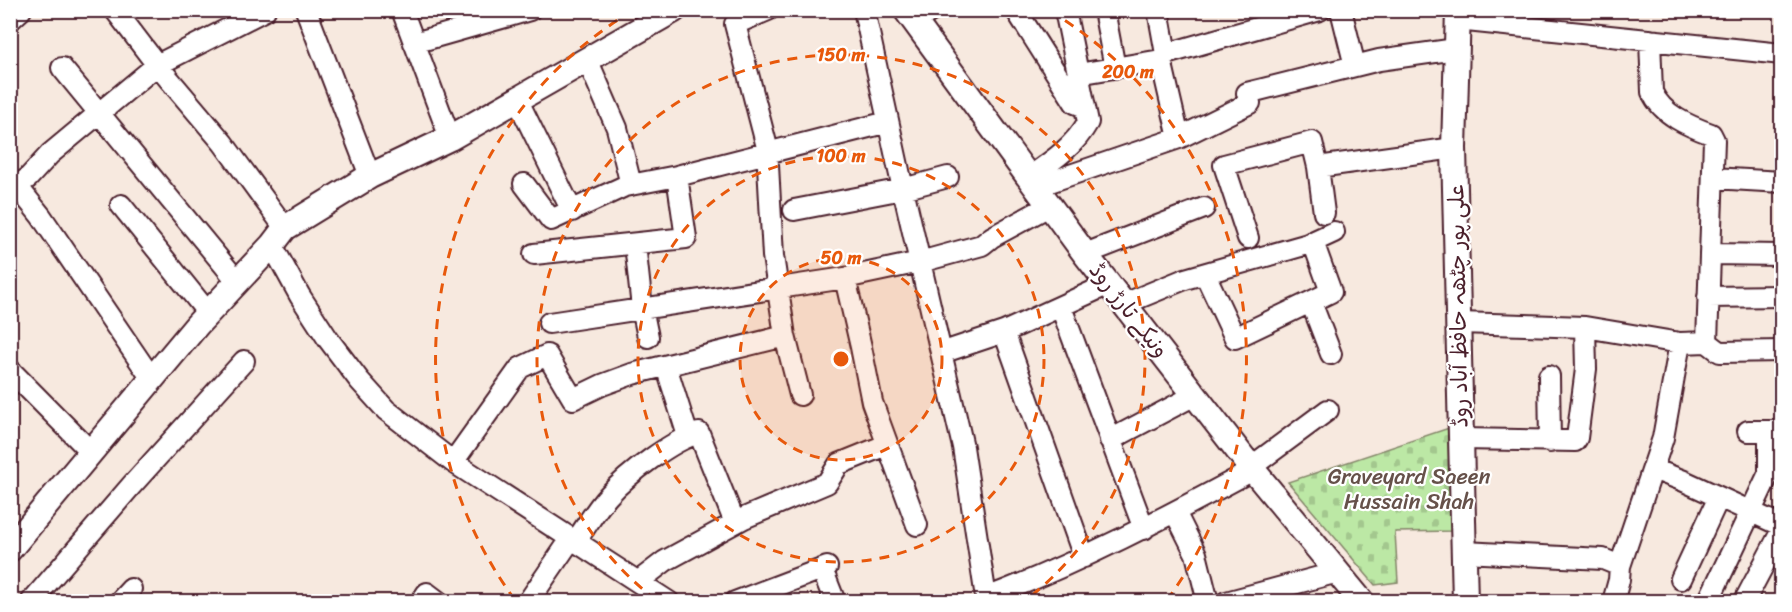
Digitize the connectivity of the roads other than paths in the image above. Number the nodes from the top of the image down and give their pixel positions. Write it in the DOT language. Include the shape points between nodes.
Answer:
graph roads {
  1 [pos="21,10"];
  2 [pos="115,10"];
  3 [pos="265,10"];
  4 [pos="306,10"];
  5 [pos="402,10"];
  6 [pos="530,10"];
  7 [pos="674,10"];
  8 [pos="768,10"];
  9 [pos="864,10"];
  10 [pos="1016,10"];
  11 [pos="1065,10"];
  12 [pos="1104,10"];
  13 [pos="1158,10"];
  14 [pos="1320,10"];
  15 [pos="1341,10"];
  16 [pos="918,14"];
  17 [pos="1458,15"];
  18 [pos="10,20"];
  19 [pos="1650,40"];
  20 [pos="414,43"];
  21 [pos="1456,49"];
  22 [pos="1782,54"];
  23 [pos="1164,57"];
  24 [pos="587,59"];
  25 [pos="157,65"];
  26 [pos="1355,66"];
  27 [pos="62,68"];
  28 [pos="1115,68"];
  29 [pos="1078,74"];
  30 [pos="517,99"];
  31 [pos="1085,107"];
  32 [pos="99,113"];
  33 [pos="888,122"];
  34 [pos="450,138"];
  35 [pos="1179,138"];
  36 [pos="1454,148"];
  37 [pos="768,153"];
  38 [pos="1318,167"];
  39 [pos="370,176"];
  40 [pos="677,176"];
  41 [pos="948,177"];
  42 [pos="1713,178"];
  43 [pos="1782,182"];
  44 [pos="524,184"];
  45 [pos="631,185"];
  46 [pos="14,188"];
  47 [pos="903,189"];
  48 [pos="1037,191"];
  49 [pos="121,205"];
  50 [pos="1204,208"];
  51 [pos="795,210"];
  52 [pos="572,211"];
  53 [pos="1324,213"];
  54 [pos="1335,232"];
  55 [pos="278,237"];
  56 [pos="1248,238"];
  57 [pos="1313,242"];
  58 [pos="635,244"];
  59 [pos="534,254"];
  60 [pos="1085,254"];
  61 [pos="1710,254"];
  62 [pos="1782,255"];
  63 [pos="920,262"];
  64 [pos="1205,274"];
  65 [pos="845,278"];
  66 [pos="238,282"];
  67 [pos="1109,284"];
  68 [pos="777,289"];
  69 [pos="1782,296"];
  70 [pos="1708,297"];
  71 [pos="1311,302"];
  72 [pos="1124,304"];
  73 [pos="1061,307"];
  74 [pos="642,308"];
  75 [pos="208,313"];
  76 [pos="549,323"];
  77 [pos="1459,323"];
  78 [pos="1585,327"];
  79 [pos="1004,332"];
  80 [pos="785,336"];
  81 [pos="648,337"];
  82 [pos="1707,342"];
  83 [pos="1680,343"];
  84 [pos="1782,351"];
  85 [pos="941,352"];
  86 [pos="1332,354"];
  87 [pos="244,361"];
  88 [pos="666,366"];
  89 [pos="10,370"];
  90 [pos="1549,376"];
  91 [pos="152,379"];
  92 [pos="800,395"];
  93 [pos="1195,395"];
  94 [pos="1328,410"];
  95 [pos="1748,431"];
  96 [pos="1775,431"];
  97 [pos="688,436"];
  98 [pos="1110,440"];
  99 [pos="1462,440"];
  100 [pos="1550,442"];
  101 [pos="886,445"];
  102 [pos="91,452"];
  103 [pos="453,462"];
  104 [pos="1252,468"];
  105 [pos="1653,469"];
  106 [pos="1719,497"];
  107 [pos="1750,511"];
  108 [pos="1175,512"];
  109 [pos="735,523"];
  110 [pos="917,525"];
  111 [pos="1782,528"];
  112 [pos="1144,529"];
  113 [pos="573,541"];
  114 [pos="10,549"];
  115 [pos="1464,552"];
  116 [pos="1084,558"];
  117 [pos="1620,566"];
  118 [pos="1338,572"];
  119 [pos="1681,579"];
  120 [pos="639,581"];
  121 [pos="1026,593"];
  122 [pos="986,600"];
  123 [pos="1617,600"];
  124 [pos="31,602"];
  125 [pos="422,602"];
  126 [pos="439,602"];
  127 [pos="528,602"];
  128 [pos="669,602"];
  129 [pos="735,602"];
  130 [pos="835,602"];
  131 [pos="1208,602"];
  132 [pos="1226,602"];
  133 [pos="1362,602"];
  134 [pos="1465,602"];
  135 [pos="1708,602"];
  136 [pos="1744,602"];
  1 -- 18 [label="street"];
  2 -- 25 [label="street"];
  3 -- 25 [label="street"];
  4 -- 39 [label="street"];
  5 -- 20 [label="street"];
  6 -- 20 [label="street"];
  7 -- 24 [label="main road"];
  8 -- 37 [label="street" via="735,24"];
  9 -- 33 [label="street"];
  10 -- 31 [label="street" via="1075,103"];
  11 -- 29 [label="street"];
  12 -- 28 [label="street"];
  13 -- 23 [label="street"];
  14 -- 23 [label="street"];
  15 -- 26 [label="street"];
  16 -- 48 [label="main road, ونیکے تارڑ روڈ"];
  17 -- 19 [label="street"];
  17 -- 21 [label="main road, علی پور چٹھہ حافظ آباد روڈ"];
  19 -- 22 [label="street"];
  19 -- 42 [label="street" via="1652,93 1661,108 1711,134"];
  20 -- 34 [label="street"];
  21 -- 26 [label="street"];
  21 -- 36 [label="main road, علی پور چٹھہ حافظ آباد روڈ"];
  23 -- 28 [label="street"];
  23 -- 35 [label="street"];
  24 -- 30 [label="main road"];
  24 -- 45 [label="street" via="617,128"];
  25 -- 32 [label="street"];
  25 -- 55 [label="street" via="223,142"];
  26 -- 35 [label="street" via="1247,93 1250,103"];
  27 -- 32 [label="street"];
  28 -- 29 [label="street"];
  29 -- 31 [label="street"];
  30 -- 34 [label="main road"];
  30 -- 52 [label="street"];
  31 -- 48 [label="street" via="1088,122 1082,133"];
  32 -- 46 [label="street"];
  32 -- 66 [label="street"];
  33 -- 37 [label="street"];
  33 -- 47 [label="street"];
  34 -- 39 [label="main road"];
  35 -- 48 [label="street"];
  36 -- 38 [label="street"];
  36 -- 77 [label="main road, علی پور چٹھہ حافظ آباد روڈ"];
  37 -- 40 [label="street"];
  37 -- 68 [label="street"];
  38 -- 53 [label="street"];
  38 -- 56 [label="street" via="1312,142 1224,165"];
  39 -- 55 [label="main road"];
  40 -- 45 [label="street"];
  40 -- 58 [label="street" via="686,238"];
  41 -- 47 [label="street"];
  42 -- 43 [label="street"];
  42 -- 61 [label="street"];
  44 -- 52 [label="street" via="551,220"];
  45 -- 52 [label="street"];
  46 -- 91 [label="street" via="47,225"];
  47 -- 51 [label="street"];
  47 -- 63 [label="street"];
  48 -- 60 [label="main road, ونیکے تارڑ روڈ"];
  48 -- 63 [label="street" via="982,245"];
  49 -- 75 [label="street"];
  50 -- 60 [label="street"];
  54 -- 57 [label="street"];
  55 -- 66 [label="main road"];
  55 -- 103 [label="street" via="305,304 359,380 386,410"];
  57 -- 64 [label="street"];
  57 -- 71 [label="street" via="1331,292"];
  58 -- 59 [label="street"];
  58 -- 74 [label="street"];
  60 -- 67 [label="main road, ونیکے تارڑ روڈ"];
  61 -- 62 [label="street"];
  61 -- 70 [label="street"];
  63 -- 65 [label="street"];
  63 -- 85 [label="street"];
  64 -- 71 [label="street" via="1235,338"];
  64 -- 72 [label="street"];
  65 -- 68 [label="street"];
  65 -- 101 [label="street" via="872,402"];
  66 -- 75 [label="main road"];
  67 -- 72 [label="main road, ونیکے تارڑ روڈ"];
  67 -- 73 [label="street"];
  68 -- 74 [label="street"];
  68 -- 80 [label="street"];
  69 -- 70 [label="street"];
  70 -- 82 [label="street"];
  71 -- 86 [label="street"];
  72 -- 93 [label="main road, ونیکے تارڑ روڈ"];
  73 -- 79 [label="street"];
  73 -- 98 [label="street"];
  74 -- 76 [label="street"];
  74 -- 81 [label="street"];
  75 -- 91 [label="main road"];
  77 -- 78 [label="street"];
  77 -- 99 [label="main road, علی پور چٹھہ حافظ آباد روڈ"];
  78 -- 83 [label="street"];
  78 -- 100 [label="street" via="1586,369 1577,438 1571,442"];
  79 -- 85 [label="street"];
  79 -- 116 [label="street"];
  80 -- 88 [label="street"];
  80 -- 92 [label="street"];
  82 -- 83 [label="street"];
  82 -- 84 [label="street" via="1720,352"];
  83 -- 105 [label="street" via="1663,438"];
  85 -- 122 [label="street" via="963,447"];
  87 -- 124 [label="street"];
  88 -- 97 [label="street"];
  88 -- 103 [label="street" via="602,385 573,399 547,355 520,368"];
  89 -- 102 [label="street"];
  90 -- 100 [label="street"];
  91 -- 102 [label="main road"];
  93 -- 98 [label="street"];
  93 -- 104 [label="main road, ونیکے تارڑ روڈ"];
  94 -- 104 [label="street"];
  95 -- 96 [label="street"];
  96 -- 107 [label="street" via="1768,473"];
  97 -- 109 [label="street" via="699,433"];
  97 -- 113 [label="street" via="661,452 608,496"];
  98 -- 112 [label="street"];
  99 -- 100 [label="street"];
  99 -- 115 [label="main road, علی پور چٹھہ حافظ آباد روڈ"];
  101 -- 109 [label="street" via="839,464 827,483"];
  101 -- 110 [label="street"];
  102 -- 114 [label="main road"];
  103 -- 113 [label="street"];
  104 -- 108 [label="street"];
  104 -- 118 [label="main road, ونیکے تارڑ روڈ"];
  105 -- 106 [label="street"];
  105 -- 117 [label="street"];
  106 -- 107 [label="street"];
  106 -- 119 [label="street"];
  107 -- 111 [label="street"];
  107 -- 135 [label="street"];
  108 -- 112 [label="street"];
  108 -- 131 [label="street" via="1196,554"];
  109 -- 120 [label="street" via="665,561"];
  111 -- 136 [label="street"];
  112 -- 116 [label="street"];
  113 -- 120 [label="street"];
  113 -- 127 [label="street"];
  115 -- 117 [label="street" via="1603,559"];
  115 -- 134 [label="main road, علی پور چٹھہ حافظ آباد روڈ"];
  116 -- 121 [label="street"];
  117 -- 123 [label="street"];
  118 -- 132 [label="street"];
  118 -- 133 [label="main road, ونیکے تارڑ روڈ"];
  120 -- 128 [label="street"];
  121 -- 122 [label="street"];
  125 -- 126 [label="street" via="428,593"];
  129 -- 130 [label="street" via="825,568"];
}
